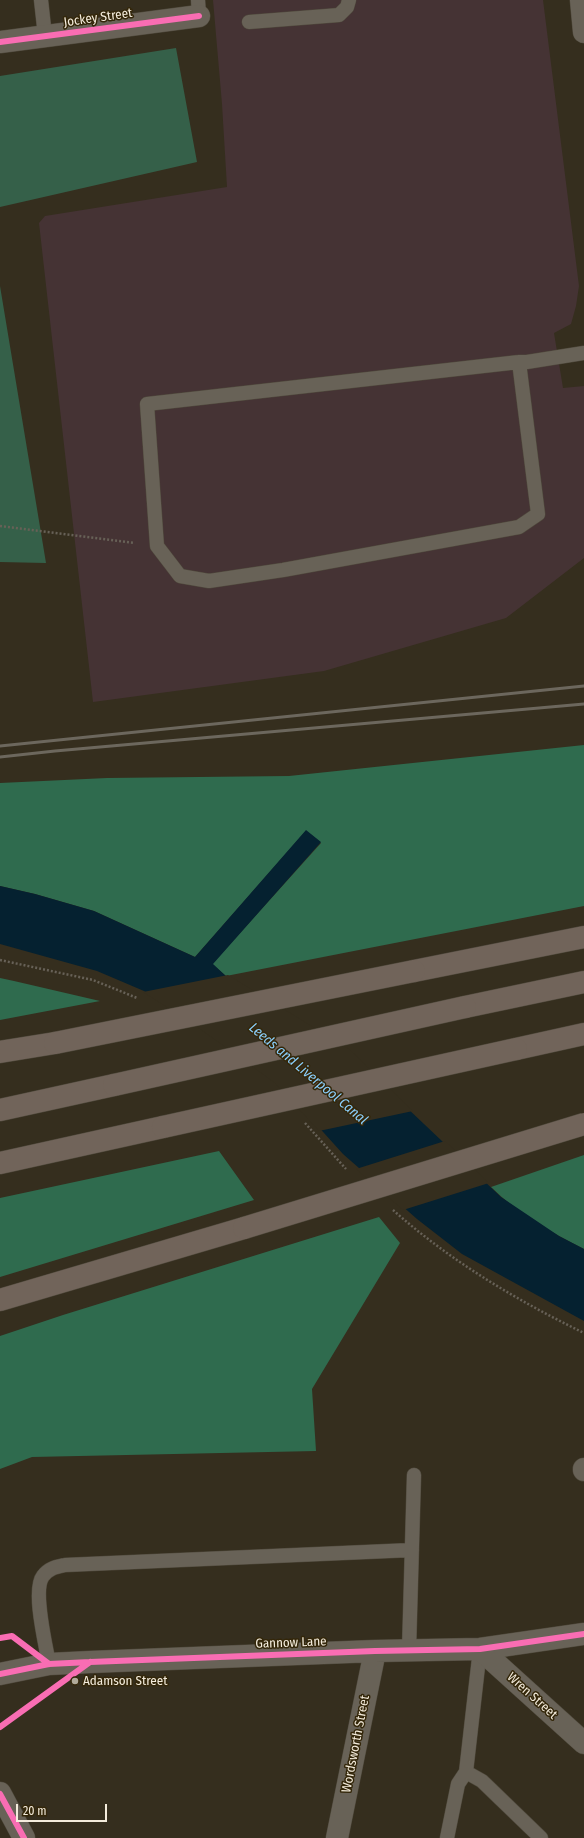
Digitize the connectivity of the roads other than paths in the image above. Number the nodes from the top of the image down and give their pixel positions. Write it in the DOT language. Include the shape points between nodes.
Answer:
graph roads {
  1 [pos="41,0"];
  2 [pos="349,0"];
  3 [pos="580,0"];
  4 [pos="199,8"];
  5 [pos="250,22"];
  6 [pos="584,32"];
  7 [pos="45,36"];
  8 [pos="0,42"];
  9 [pos="584,353"];
  10 [pos="519,362"];
  11 [pos="584,937"];
  12 [pos="584,982"];
  13 [pos="584,1034"];
  14 [pos="0,1052"];
  15 [pos="0,1110"];
  16 [pos="584,1124"];
  17 [pos="0,1163"];
  18 [pos="0,1300"];
  19 [pos="414,1475"];
  20 [pos="412,1550"];
  21 [pos="584,1634"];
  22 [pos="480,1649"];
  23 [pos="409,1650"];
  24 [pos="375,1651"];
  25 [pos="49,1664"];
  26 [pos="0,1674"];
  27 [pos="584,1743"];
  28 [pos="466,1772"];
  29 [pos="0,1793"];
  30 [pos="24,1838"];
  31 [pos="337,1838"];
  32 [pos="447,1838"];
  33 [pos="541,1838"];
  1 -- 7 [label="lane"];
  2 -- 5 [label="lane" via="340,15"];
  3 -- 6 [label="street"];
  4 -- 7 [label="street, Jockey Street"];
  7 -- 8 [label="street, Jockey Street"];
  9 -- 10 [label="lane"];
  10 -- 10 [label="lane" via="147,404 157,546 180,576 208,582 519,527 538,514"];
  11 -- 14 [label="highway, bridge"];
  12 -- 15 [label="highway, bridge"];
  13 -- 17 [label="highway, bridge"];
  16 -- 18 [label="highway, bridge"];
  19 -- 20 [label="lane"];
  20 -- 23 [label="lane"];
  20 -- 25 [label="lane" via="52,1568 42,1577 38,1596"];
  21 -- 22 [label="street, Gannow Lane"];
  22 -- 23 [label="street, Gannow Lane"];
  22 -- 27 [label="street, Wren Street"];
  22 -- 28 [label="lane"];
  23 -- 24 [label="street, Gannow Lane"];
  24 -- 25 [label="street, Gannow Lane"];
  24 -- 31 [label="street, Wordsworth Street"];
  25 -- 26 [label="street, Gannow Lane"];
  28 -- 32 [label="lane" via="458,1784"];
  28 -- 33 [label="lane" via="482,1781"];
  29 -- 30 [label="street"];
}
